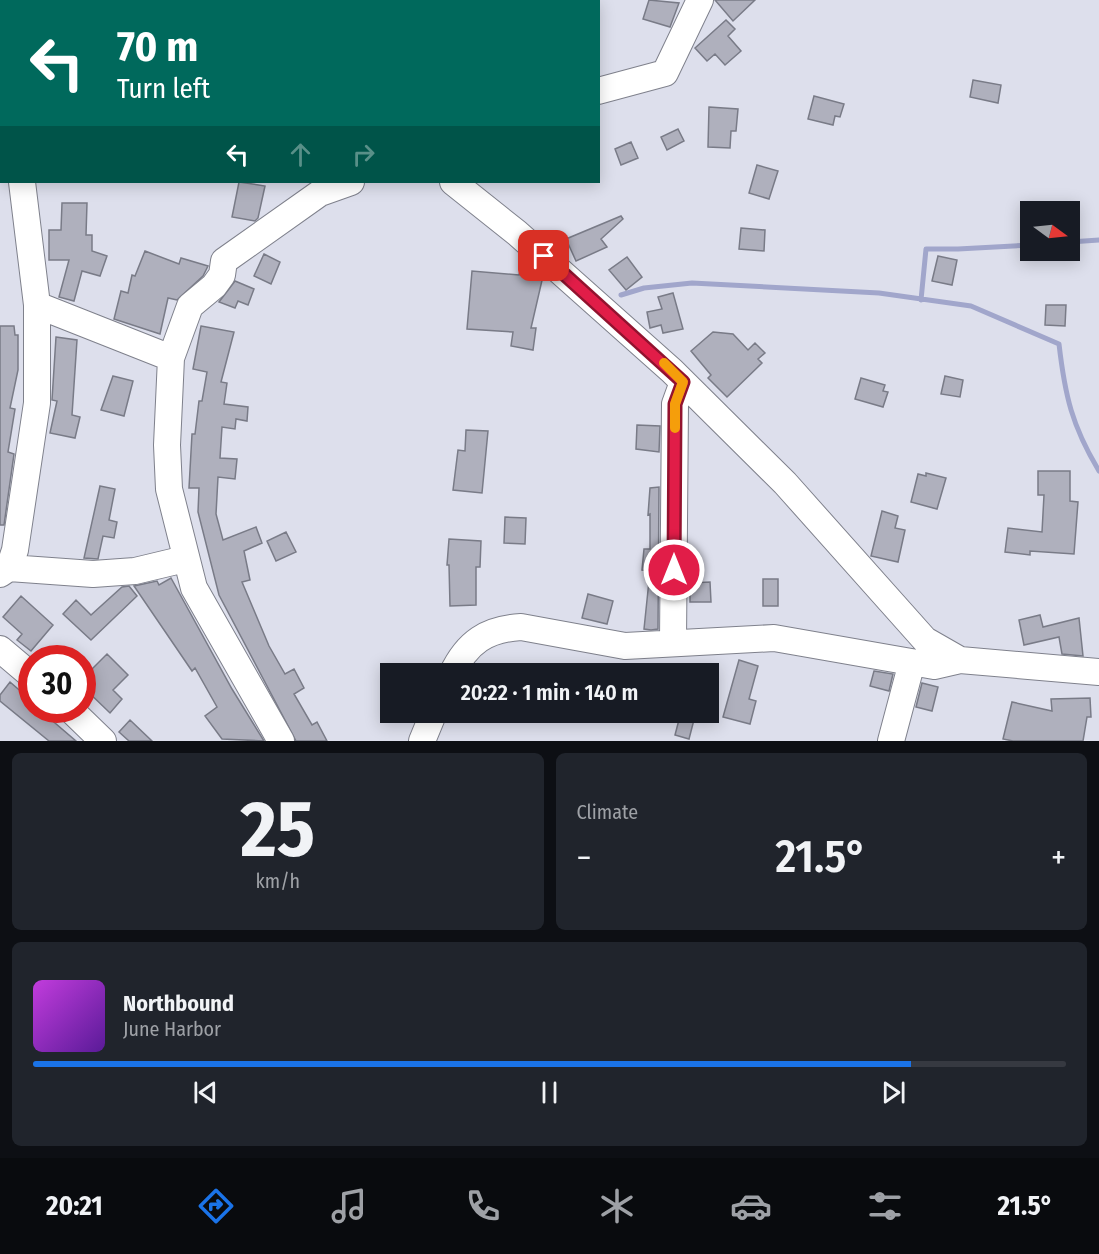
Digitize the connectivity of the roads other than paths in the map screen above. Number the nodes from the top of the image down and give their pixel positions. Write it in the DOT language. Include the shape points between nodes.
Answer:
graph roads {
  1 [pos="700,0"];
  2 [pos="600,90"];
  3 [pos="22,183"];
  4 [pos="348,183"];
  5 [pos="454,183"];
  6 [pos="37,305"];
  7 [pos="171,358"];
  8 [pos="683,382"];
  9 [pos="185,560"];
  10 [pos="4,571"];
  11 [pos="673,641"];
  12 [pos="0,649"];
  13 [pos="960,660"];
  14 [pos="912,662"];
  15 [pos="458,663"];
  16 [pos="18,664"];
  17 [pos="1099,672"];
  18 [pos="84,723"];
  19 [pos="429,723"];
  20 [pos="103,741"];
  21 [pos="281,741"];
  22 [pos="422,741"];
  23 [pos="891,741"];
  1 -- 2 [label="street" via="664,73"];
  3 -- 6 [label="street"];
  4 -- 7 [label="street" via="320,193 224,261 222,275 190,306"];
  5 -- 8 [label="street" via="518,232"];
  6 -- 7 [label="street"];
  6 -- 10 [label="street" via="37,403 15,550"];
  7 -- 9 [label="street" via="169,489"];
  8 -- 11 [label="street" via="675,404"];
  8 -- 13 [label="street" via="785,483 925,640"];
  9 -- 10 [label="street" via="135,571 93,574"];
  9 -- 21 [label="street" via="194,588"];
  11 -- 14 [label="street" via="774,638"];
  11 -- 15 [label="street" via="625,646 536,628 506,628 477,638"];
  12 -- 16 [label="street"];
  13 -- 14 [label="street" via="934,666"];
  13 -- 17 [label="street"];
  14 -- 23 [label="street"];
  18 -- 20 [label="street"];
  19 -- 22 [label="street"];
}
